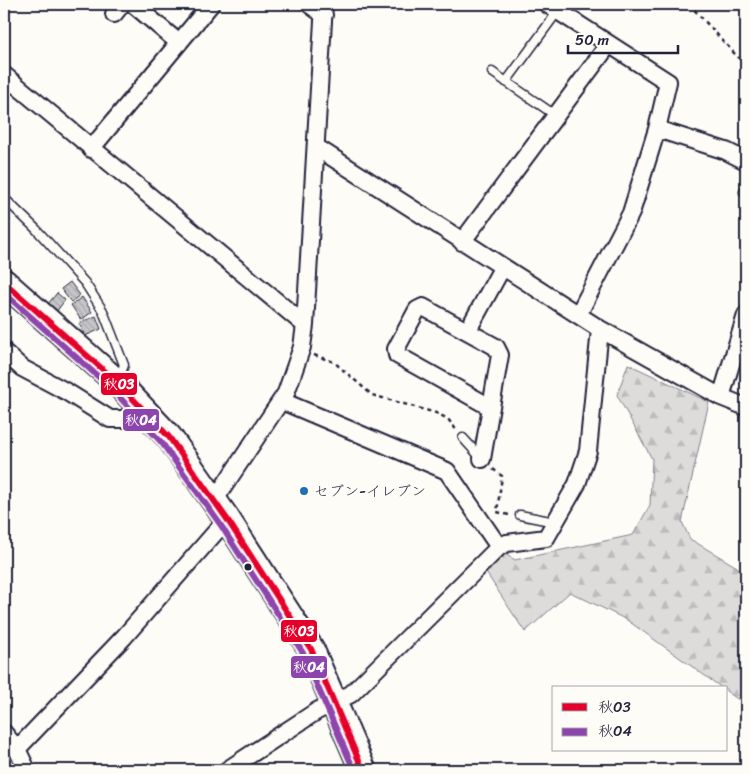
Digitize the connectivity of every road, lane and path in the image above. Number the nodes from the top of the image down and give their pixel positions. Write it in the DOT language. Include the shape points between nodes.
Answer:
graph roads {
  1 [pos="133,4"];
  2 [pos="211,4"];
  3 [pos="309,4"];
  4 [pos="689,4"];
  5 [pos="552,7"];
  6 [pos="324,10"];
  7 [pos="179,43"];
  8 [pos="609,44"];
  9 [pos="746,66"];
  10 [pos="492,72"];
  11 [pos="4,76"];
  12 [pos="506,82"];
  13 [pos="555,115"];
  14 [pos="657,129"];
  15 [pos="316,147"];
  16 [pos="92,149"];
  17 [pos="746,161"];
  18 [pos="4,198"];
  19 [pos="462,242"];
  20 [pos="502,268"];
  21 [pos="4,282"];
  22 [pos="578,315"];
  23 [pos="746,315"];
  24 [pos="305,325"];
  25 [pos="600,329"];
  26 [pos="468,330"];
  27 [pos="301,350"];
  28 [pos="4,352"];
  29 [pos="117,382"];
  30 [pos="720,396"];
  31 [pos="282,401"];
  32 [pos="142,406"];
  33 [pos="746,406"];
  34 [pos="490,407"];
  35 [pos="463,438"];
  36 [pos="482,459"];
  37 [pos="220,510"];
  38 [pos="520,515"];
  39 [pos="557,522"];
  40 [pos="499,547"];
  41 [pos="335,702"];
  42 [pos="9,742"];
  43 [pos="27,770"];
  44 [pos="227,770"];
  45 [pos="363,770"];
  1 -- 7 [label="street"];
  2 -- 7 [label="street"];
  3 -- 6 [label="street"];
  4 -- 9 [label="path"];
  5 -- 8 [label="street"];
  5 -- 12 [label="lane"];
  6 -- 15 [label="street"];
  7 -- 16 [label="street"];
  8 -- 13 [label="street"];
  8 -- 14 [label="street" via="668,82"];
  10 -- 12 [label="lane"];
  11 -- 16 [label="street"];
  12 -- 13 [label="lane"];
  13 -- 19 [label="street"];
  14 -- 17 [label="street" via="726,151"];
  14 -- 22 [label="street" via="631,213"];
  15 -- 19 [label="street"];
  15 -- 24 [label="street"];
  16 -- 24 [label="street"];
  18 -- 29 [label="lane" via="68,263 103,311 124,365"];
  19 -- 20 [label="street"];
  20 -- 22 [label="street"];
  20 -- 26 [label="street"];
  21 -- 29 [label="main road"];
  22 -- 25 [label="street"];
  23 -- 30 [label="street"];
  24 -- 27 [label="street"];
  25 -- 30 [label="street"];
  25 -- 39 [label="street" via="588,451 577,484"];
  26 -- 34 [label="street" via="496,347 500,355"];
  26 -- 34 [label="street" via="423,307 417,310 396,349 397,355"];
  27 -- 31 [label="street"];
  27 -- 35 [label="path" via="334,362 372,395 448,419"];
  28 -- 32 [label="street" via="22,368 110,419 134,415"];
  29 -- 32 [label="main road"];
  30 -- 33 [label="street"];
  31 -- 37 [label="street"];
  31 -- 40 [label="street" via="447,471"];
  32 -- 37 [label="main road" via="169,436"];
  34 -- 36 [label="street"];
  35 -- 36 [label="lane"];
  36 -- 38 [label="path" via="502,476 497,512"];
  37 -- 41 [label="main road" via="311,649"];
  37 -- 42 [label="street" via="124,637"];
  38 -- 39 [label="lane"];
  39 -- 40 [label="street" via="546,538"];
  40 -- 41 [label="street" via="351,694"];
  41 -- 44 [label="street"];
  41 -- 45 [label="main road"];
  42 -- 43 [label="street"];
}
